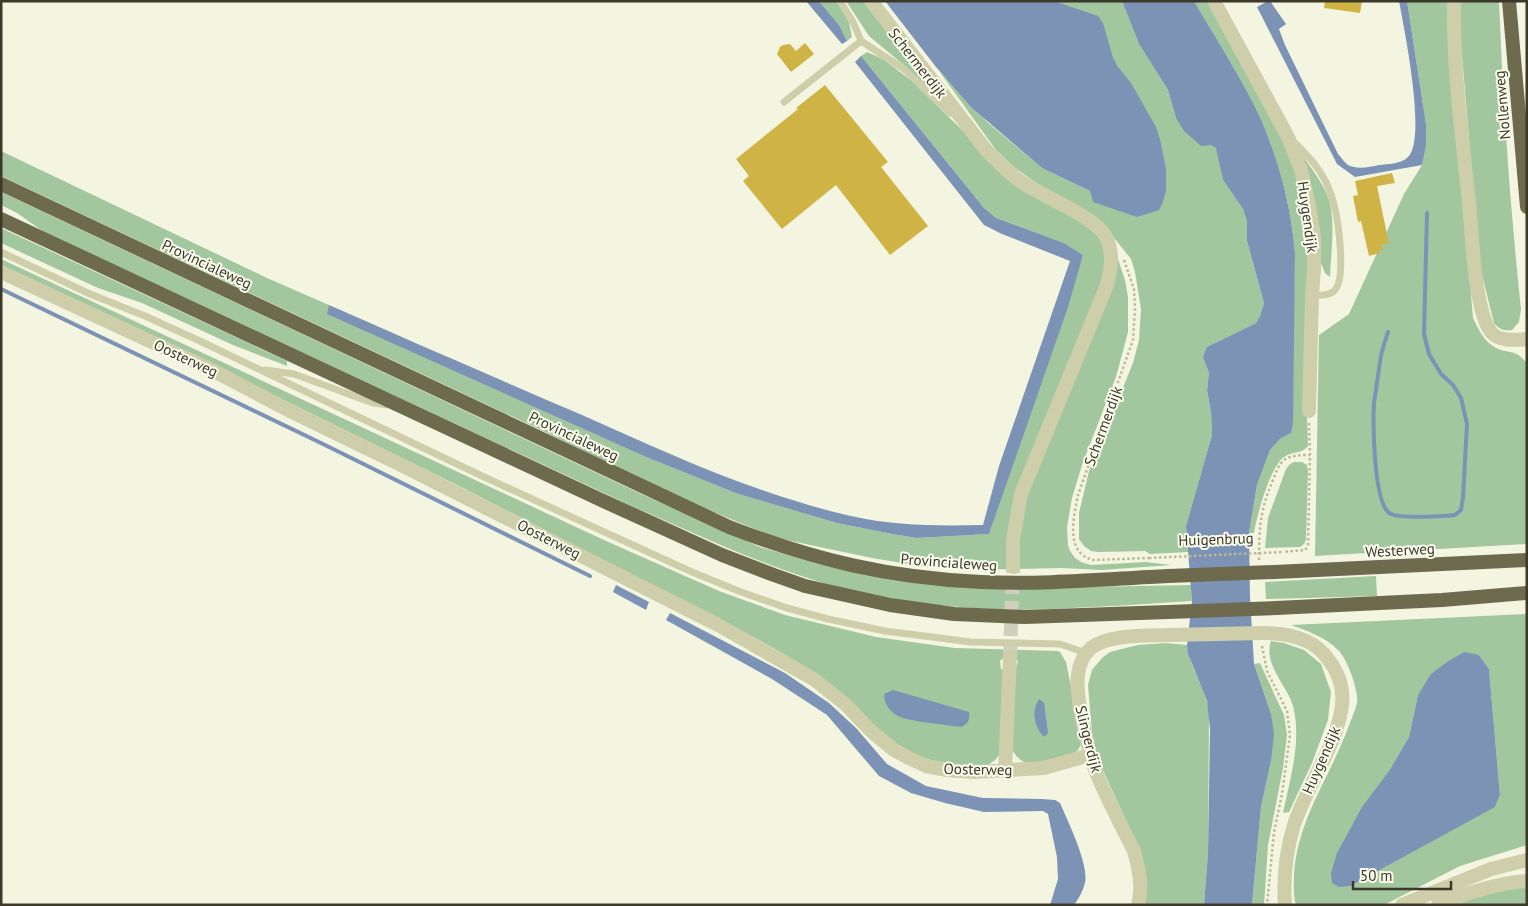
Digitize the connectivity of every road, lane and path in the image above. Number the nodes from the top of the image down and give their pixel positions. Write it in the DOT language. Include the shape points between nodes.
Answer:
graph roads {
  1 [pos="840,1"];
  2 [pos="871,1"];
  3 [pos="1214,1"];
  4 [pos="1454,1"];
  5 [pos="1510,3"];
  6 [pos="861,41"];
  7 [pos="784,102"];
  8 [pos="973,134"];
  9 [pos="1288,137"];
  10 [pos="1,184"];
  11 [pos="1527,207"];
  12 [pos="1,219"];
  13 [pos="1,252"];
  14 [pos="1121,254"];
  15 [pos="1,272"];
  16 [pos="1312,296"];
  17 [pos="1527,339"];
  18 [pos="257,368"];
  19 [pos="405,408"];
  20 [pos="1309,411"];
  21 [pos="1310,455"];
  22 [pos="1284,552"];
  23 [pos="1149,558"];
  24 [pos="1527,560"];
  25 [pos="1013,566"];
  26 [pos="1275,572"];
  27 [pos="1527,593"];
  28 [pos="1086,653"];
  29 [pos="1010,657"];
  30 [pos="1090,755"];
  31 [pos="1005,771"];
  32 [pos="1272,849"];
  33 [pos="1527,860"];
  34 [pos="1527,881"];
  35 [pos="1138,905"];
  36 [pos="1267,905"];
  37 [pos="1285,905"];
  38 [pos="1402,905"];
  39 [pos="1438,905"];
  1 -- 6 [label="lane"];
  2 -- 8 [label="street, Schermerdijk"];
  3 -- 9 [label="street, Huygendijk"];
  4 -- 17 [label="street" via="1456,78 1476,282 1483,319 1496,336 1510,340"];
  5 -- 11 [label="highway, Nollenweg"];
  6 -- 7 [label="lane"];
  6 -- 8 [label="lane" via="904,69"];
  8 -- 25 [label="street, Schermerdijk" via="1001,165 1023,183 1068,207 1098,228 1105,235 1112,258 1108,285 1021,494 1013,540"];
  9 -- 16 [label="street, Huygendijk" via="1301,170 1314,237"];
  9 -- 16 [label="lane" via="1306,152 1325,181 1334,203 1340,281 1334,291"];
  10 -- 26 [label="highway, Provincialeweg, bridge" via="729,527 783,547 856,567 982,582"];
  12 -- 19 [label="highway"];
  13 -- 18 [label="lane"];
  14 -- 23 [label="path, Schermerdijk" via="1134,289 1133,340 1078,495 1074,531 1077,549 1086,558"];
  15 -- 31 [label="street, Oosterweg" via="212,370 720,626 815,680 871,731 909,758 946,770"];
  16 -- 20 [label="street, Huygendijk"];
  18 -- 19 [label="lane" via="294,374 373,403"];
  18 -- 28 [label="lane" via="692,572 787,608 885,631 971,642 1060,644"];
  19 -- 27 [label="highway, bridge" via="722,555 804,586 890,605 989,617 1025,617 1276,608"];
  20 -- 21 [label="path"];
  22 -- 23 [label="path, Huigenbrug, bridge"];
  24 -- 26 [label="highway, Westerweg"];
  28 -- 30 [label="street, Slingerdijk" via="1078,674 1078,688"];
  28 -- 37 [label="street, Huygendijk, bridge" via="1105,641 1142,636 1264,633 1293,635 1320,649 1326,656 1338,675 1342,705 1334,736 1294,826 1284,874"];
  29 -- 31 [label="street"];
  30 -- 31 [label="street, Oosterweg" via="1044,768"];
  30 -- 35 [label="street, Slingerdijk" via="1134,851 1140,881"];
  32 -- 36 [label="path"];
  33 -- 38 [label="street" via="1468,876"];
  34 -- 39 [label="street" via="1481,889"];
}
